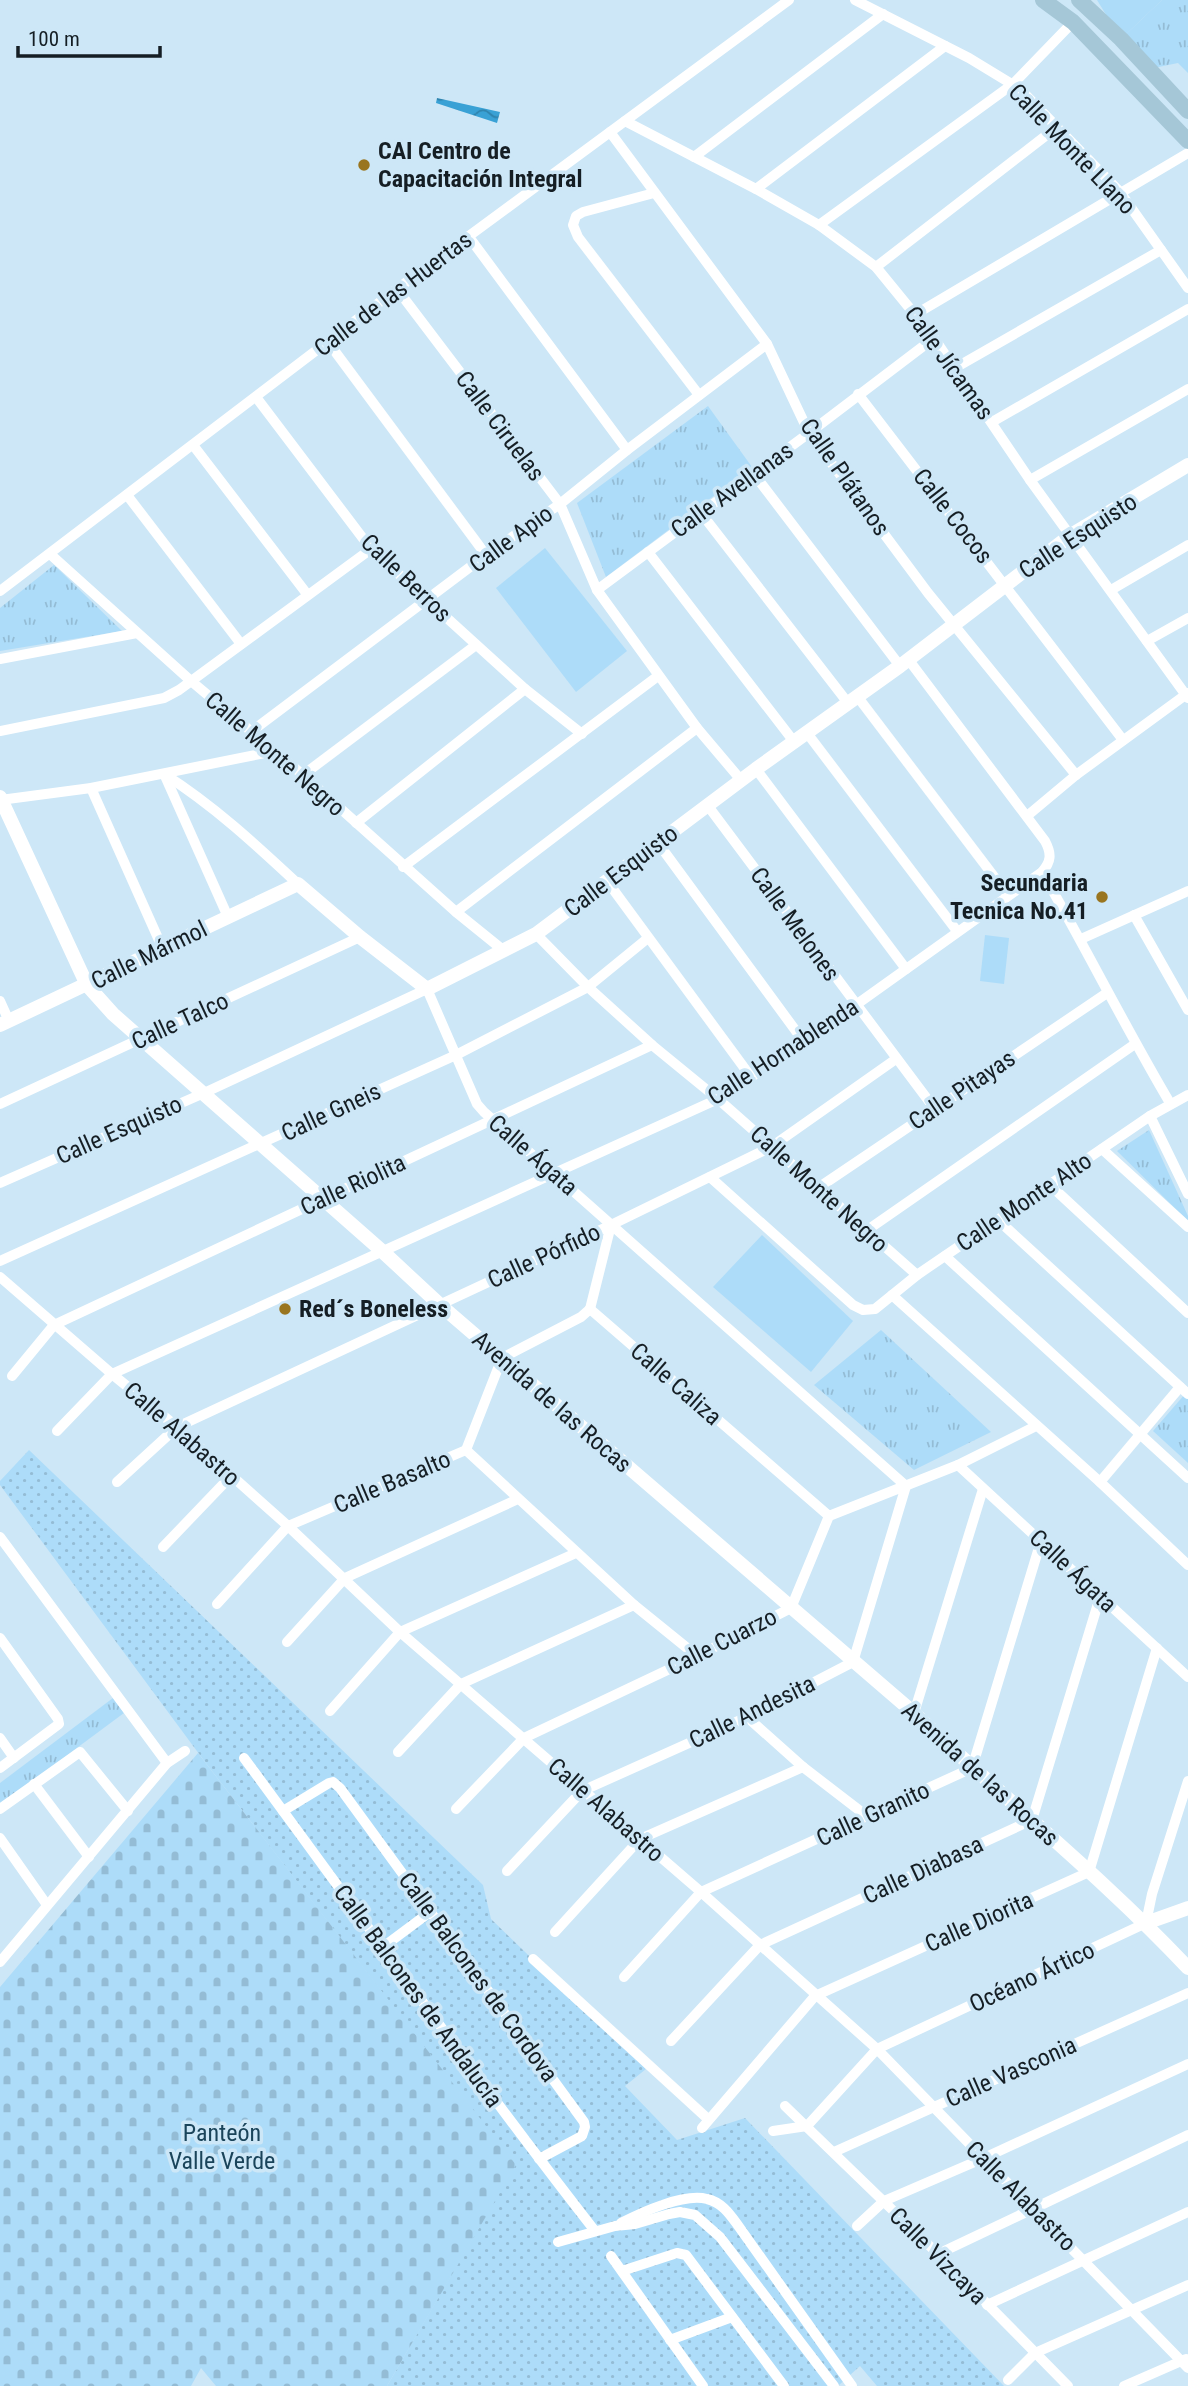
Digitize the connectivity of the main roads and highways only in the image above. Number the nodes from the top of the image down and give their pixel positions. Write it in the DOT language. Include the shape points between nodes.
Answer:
graph roads {
  1 [pos="1043,0"];
  2 [pos="1079,0"];
  3 [pos="1188,111"];
  4 [pos="1188,141"];
  1 -- 4 [label="main road" via="1073,22"];
  2 -- 3 [label="main road"];
}
